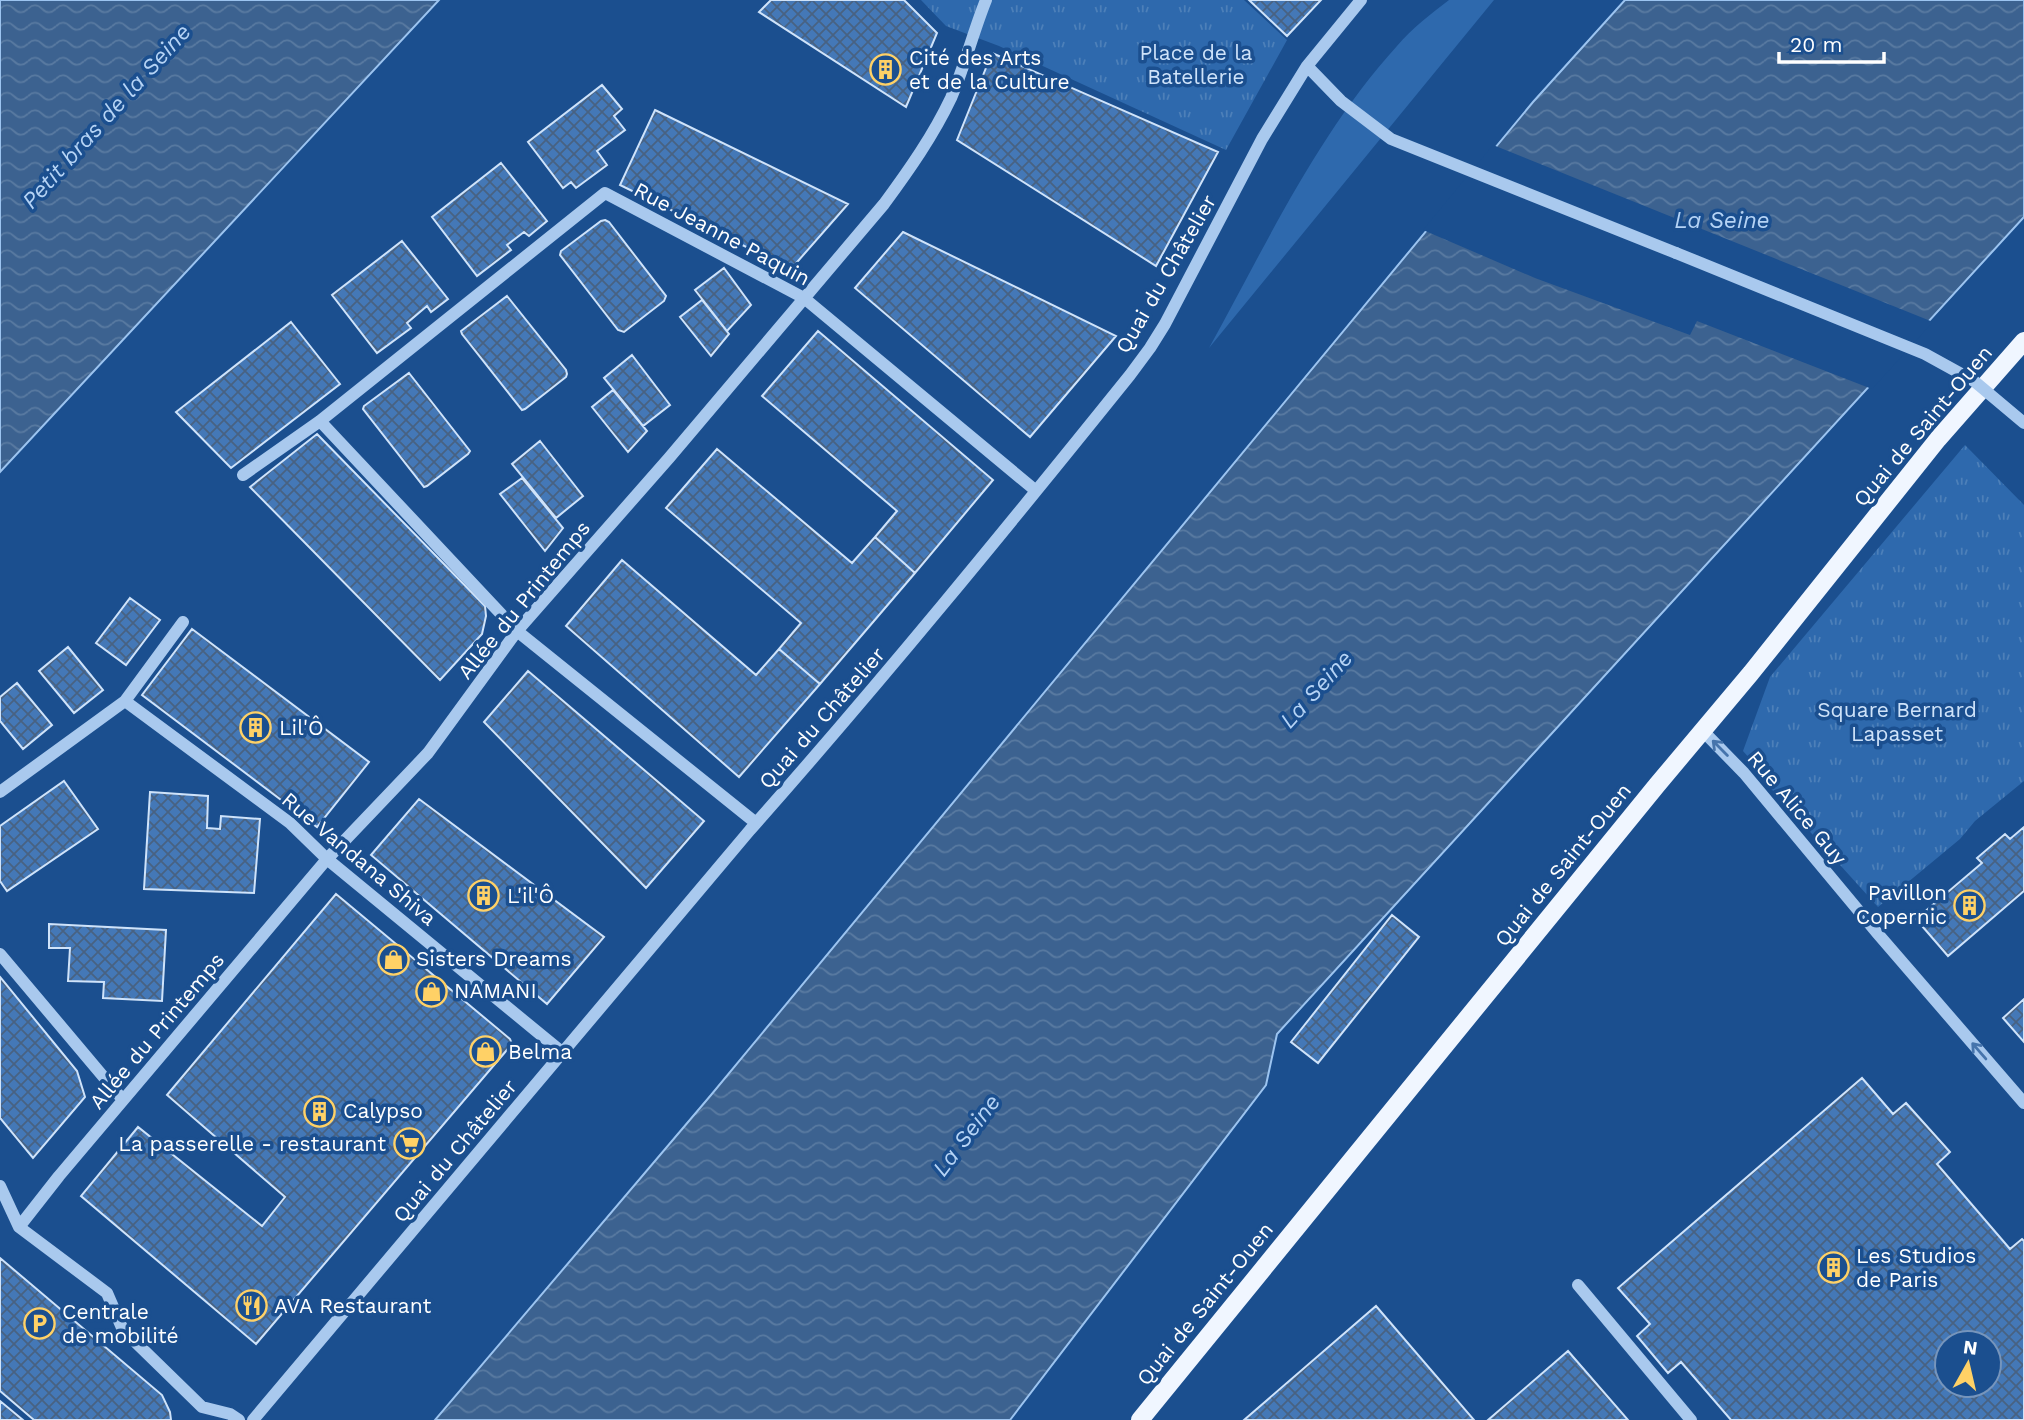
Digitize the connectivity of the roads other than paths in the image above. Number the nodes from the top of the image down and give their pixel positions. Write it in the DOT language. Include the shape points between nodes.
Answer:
graph roads {
  1 [pos="986,0"];
  2 [pos="1361,0"];
  3 [pos="1307,66"];
  4 [pos="804,298"];
  5 [pos="2024,341"];
  6 [pos="320,421"];
  7 [pos="2024,423"];
  8 [pos="243,475"];
  9 [pos="1035,490"];
  10 [pos="183,622"];
  11 [pos="517,631"];
  12 [pos="125,701"];
  13 [pos="1702,730"];
  14 [pos="0,792"];
  15 [pos="757,823"];
  16 [pos="327,859"];
  17 [pos="0,954"];
  18 [pos="563,1053"];
  19 [pos="123,1100"];
  20 [pos="2024,1103"];
  21 [pos="0,1186"];
  22 [pos="19,1227"];
  23 [pos="1578,1285"];
  24 [pos="239,1420"];
  25 [pos="253,1420"];
  26 [pos="1140,1420"];
  27 [pos="1691,1420"];
  1 -- 4 [label="street, Allée du Printemps" via="936,129 884,204"];
  2 -- 3 [label="street, Quai du Châtelier"];
  3 -- 7 [label="street, bridge" via="1341,101 1391,139 1925,354 1974,381"];
  3 -- 9 [label="street, Quai du Châtelier" via="1262,139 1150,348"];
  4 -- 6 [label="street, Rue Jeanne Paquin" via="605,193"];
  4 -- 9 [label="street, Rue Jeanne Paquin"];
  4 -- 11 [label="street, Allée du Printemps"];
  5 -- 13 [label="main road, Quai de Saint-Ouen" via="1938,439"];
  6 -- 8 [label="street, Rue Jeanne Paquin"];
  6 -- 11 [label="street"];
  9 -- 15 [label="street, Quai du Châtelier"];
  10 -- 12 [label="street"];
  11 -- 15 [label="street"];
  11 -- 16 [label="street, Allée du Printemps" via="428,753"];
  12 -- 14 [label="street"];
  12 -- 16 [label="street, Rue Vandana Shiva" via="290,822"];
  20 -- 13 [label="street, Rue Alice Guy, one-way" via="1744,773"];
  13 -- 26 [label="main road, Quai de Saint-Ouen"];
  15 -- 18 [label="street, Quai du Châtelier"];
  16 -- 18 [label="street, Rue Vandana Shiva"];
  16 -- 19 [label="street, Allée du Printemps"];
  17 -- 19 [label="street"];
  18 -- 25 [label="street, Quai du Châtelier"];
  19 -- 22 [label="street, Allée du Printemps"];
  21 -- 22 [label="street"];
  22 -- 24 [label="street" via="107,1293 123,1330 202,1407"];
  23 -- 27 [label="street"];
}
